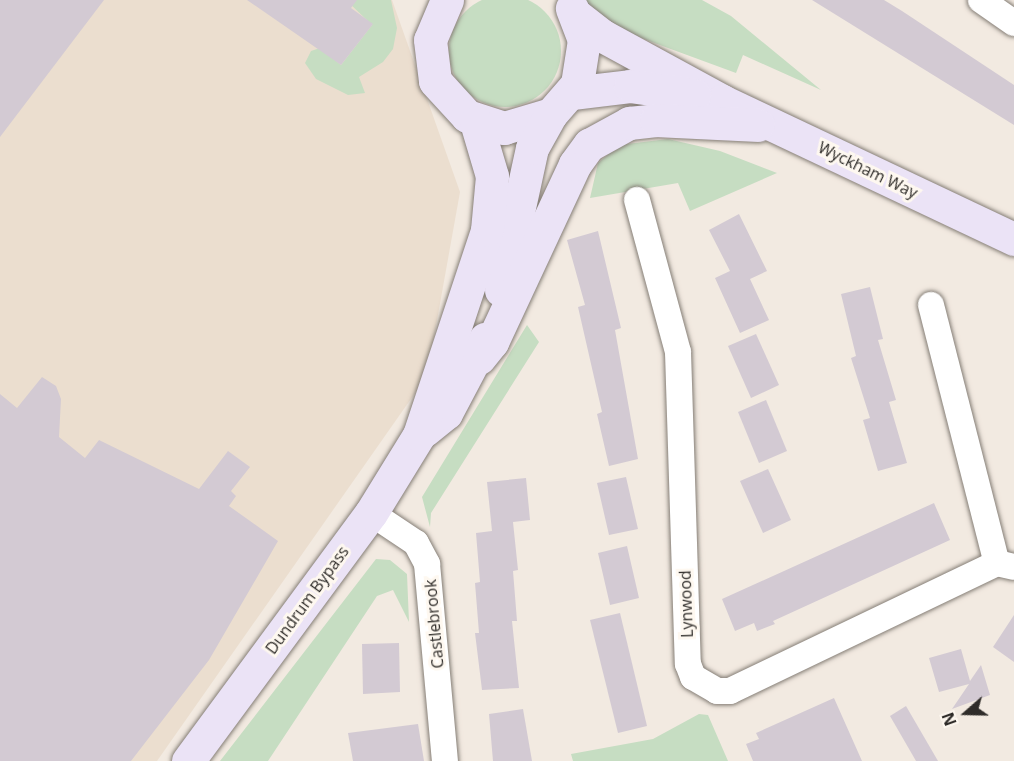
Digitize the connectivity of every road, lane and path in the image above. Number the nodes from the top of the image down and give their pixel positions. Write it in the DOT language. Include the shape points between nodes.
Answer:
graph roads {
  1 [pos="981,0"];
  2 [pos="436,8"];
  3 [pos="572,8"];
  4 [pos="1014,23"];
  5 [pos="722,101"];
  6 [pos="561,104"];
  7 [pos="476,122"];
  8 [pos="783,127"];
  9 [pos="637,200"];
  10 [pos="1014,239"];
  11 [pos="931,305"];
  12 [pos="479,358"];
  13 [pos="419,435"];
  14 [pos="371,513"];
  15 [pos="1005,565"];
  16 [pos="188,761"];
  17 [pos="446,761"];
  1 -- 4 [label="street"];
  2 -- 7 [label="main road" via="429,57 435,81 456,109"];
  3 -- 5 [label="main road, Wyckham Way" via="603,36"];
  3 -- 6 [label="main road, Dundrum Bypass" via="584,40 584,64"];
  5 -- 6 [label="main road, Wyckham Way" via="630,86"];
  5 -- 8 [label="main road, Wyckham Way"];
  6 -- 7 [label="main road, Wyckham Way" via="519,127"];
  6 -- 12 [label="main road, Dundrum Bypass" via="532,148 506,274"];
  7 -- 13 [label="main road, Dundrum Bypass" via="492,176 487,230"];
  8 -- 10 [label="main road, Wyckham Way"];
  8 -- 12 [label="main road" via="656,120 629,123 589,145 575,164 497,332"];
  9 -- 15 [label="street, Lynwood" via="678,352 688,664 693,677 717,691 730,691"];
  11 -- 15 [label="street, Lynwood"];
  12 -- 13 [label="main road, Dundrum Bypass" via="446,413"];
  13 -- 14 [label="main road, Dundrum Bypass"];
  14 -- 16 [label="main road, Dundrum Bypass"];
  14 -- 17 [label="street, Castlebrook" via="416,543 427,564"];
}
